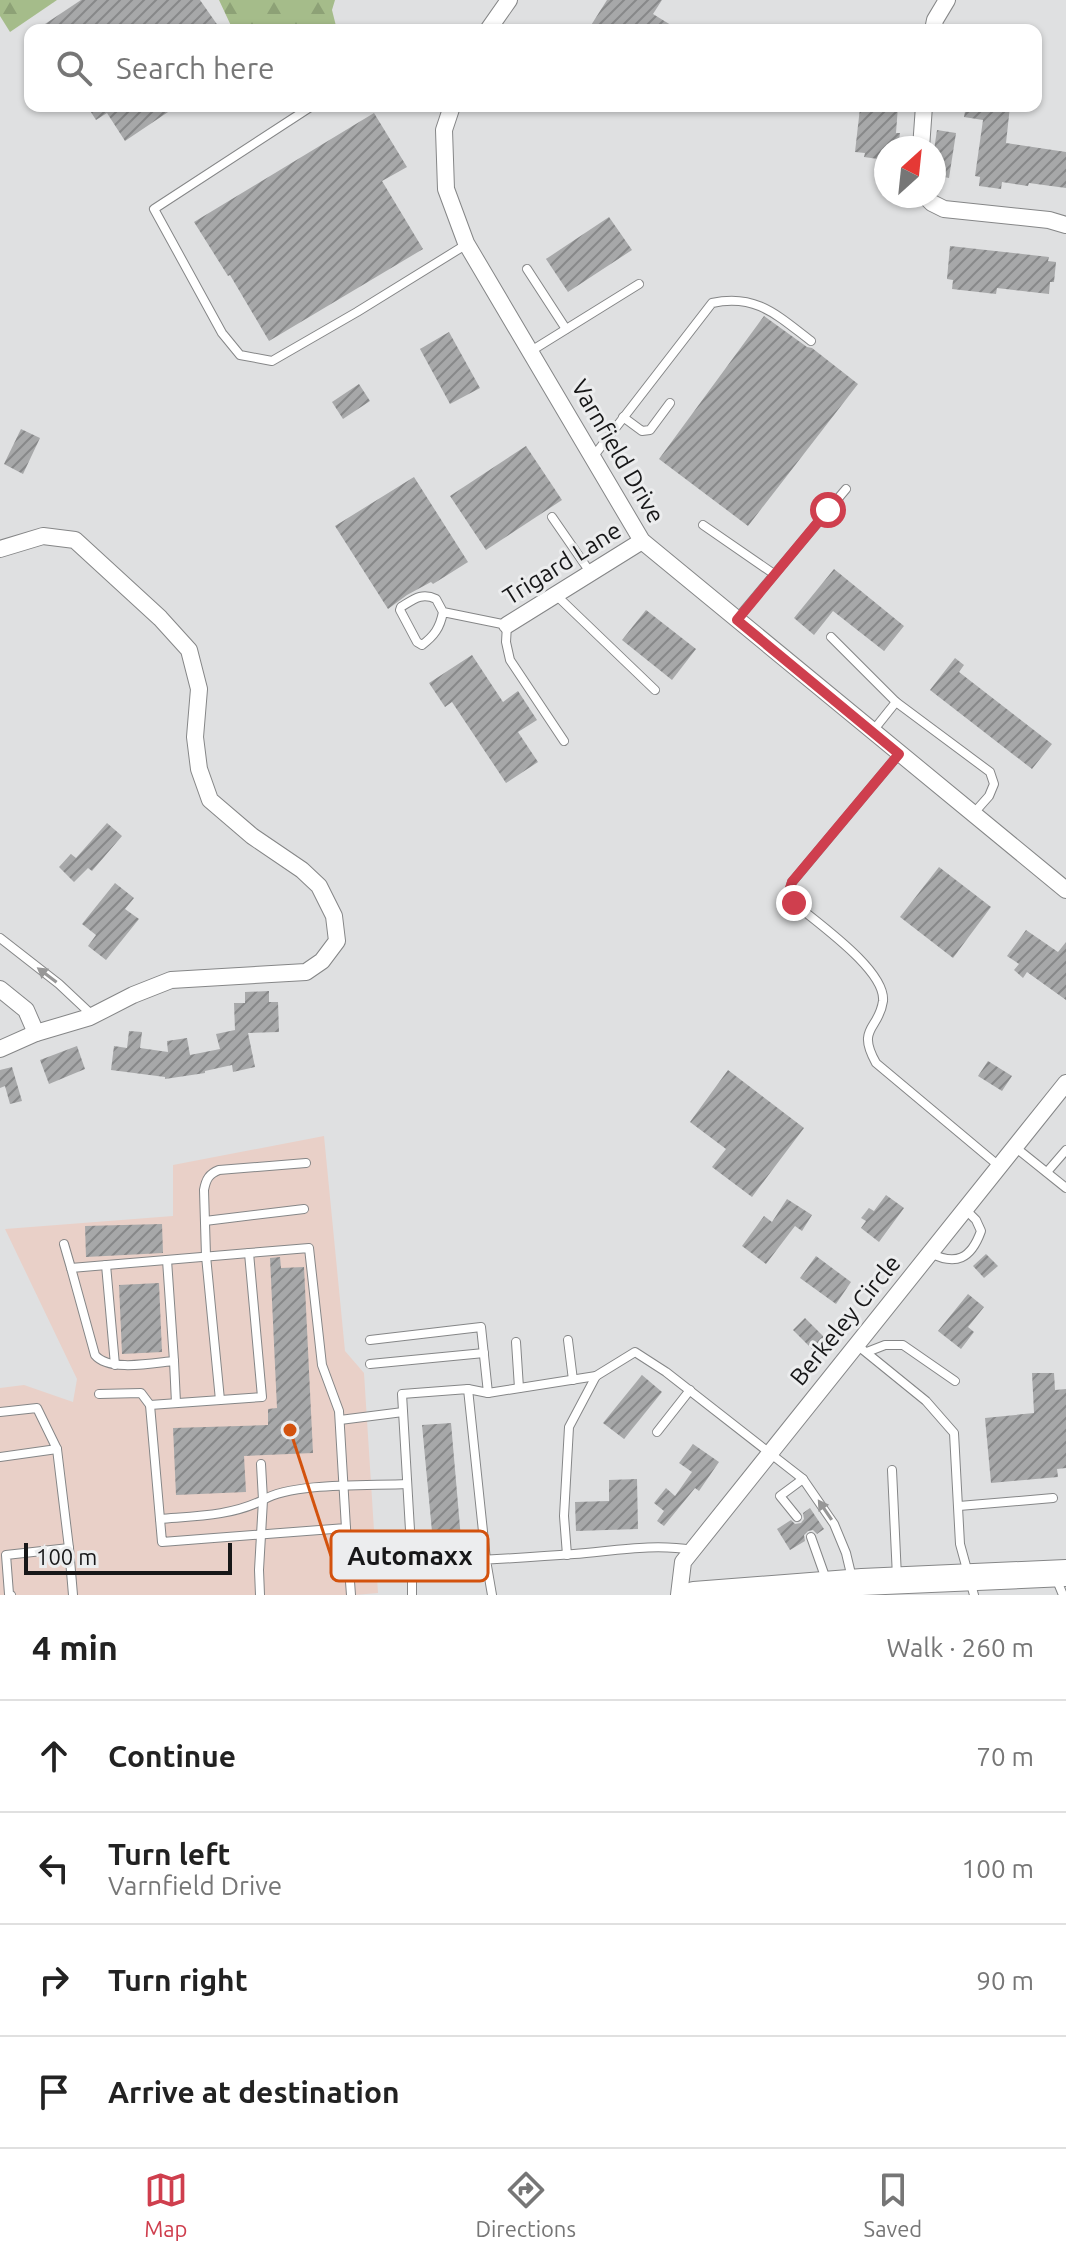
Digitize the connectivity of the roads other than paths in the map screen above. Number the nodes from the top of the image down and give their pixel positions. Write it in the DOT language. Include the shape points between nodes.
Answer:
graph roads {
  1 [pos="509,0"];
  2 [pos="947,0"];
  3 [pos="492,24"];
  4 [pos="934,24"];
  5 [pos="303,112"];
  6 [pos="450,112"];
  7 [pos="924,112"];
  8 [pos="922,136"];
  9 [pos="942,208"];
  10 [pos="1066,225"];
  11 [pos="467,244"];
  12 [pos="527,269"];
  13 [pos="639,284"];
  14 [pos="566,329"];
  15 [pos="811,341"];
  16 [pos="531,351"];
  17 [pos="670,403"];
  18 [pos="623,417"];
  19 [pos="593,457"];
  20 [pos="846,489"];
  21 [pos="552,517"];
  22 [pos="703,525"];
  23 [pos="642,541"];
  24 [pos="0,549"];
  25 [pos="591,573"];
  26 [pos="774,574"];
  27 [pos="556,595"];
  28 [pos="443,612"];
  29 [pos="737,620"];
  30 [pos="507,625"];
  31 [pos="831,637"];
  32 [pos="655,690"];
  33 [pos="896,702"];
  34 [pos="872,732"];
  35 [pos="564,741"];
  36 [pos="899,754"];
  37 [pos="973,815"];
  38 [pos="1066,890"];
  39 [pos="0,938"];
  40 [pos="0,989"];
  41 [pos="92,1015"];
  42 [pos="36,1033"];
  43 [pos="0,1049"];
  44 [pos="1066,1083"];
  45 [pos="1015,1146"];
  46 [pos="1066,1150"];
  47 [pos="306,1163"];
  48 [pos="999,1166"];
  49 [pos="1047,1172"];
  50 [pos="1066,1188"];
  51 [pos="304,1209"];
  52 [pos="964,1209"];
  53 [pos="205,1221"];
  54 [pos="64,1244"];
  55 [pos="930,1252"];
  56 [pos="249,1253"];
  57 [pos="206,1256"];
  58 [pos="167,1260"];
  59 [pos="106,1265"];
  60 [pos="71,1268"];
  61 [pos="370,1340"];
  62 [pos="568,1340"];
  63 [pos="516,1342"];
  64 [pos="862,1348"];
  65 [pos="484,1353"];
  66 [pos="174,1361"];
  67 [pos="370,1364"];
  68 [pos="115,1365"];
  69 [pos="596,1376"];
  70 [pos="573,1380"];
  71 [pos="955,1381"];
  72 [pos="519,1388"];
  73 [pos="468,1389"];
  74 [pos="690,1390"];
  75 [pos="488,1393"];
  76 [pos="99,1394"];
  77 [pos="220,1400"];
  78 [pos="176,1403"];
  79 [pos="150,1405"];
  80 [pos="0,1412"];
  81 [pos="403,1412"];
  82 [pos="340,1420"];
  83 [pos="657,1432"];
  84 [pos="57,1449"];
  85 [pos="770,1452"];
  86 [pos="0,1457"];
  87 [pos="261,1464"];
  88 [pos="892,1470"];
  89 [pos="803,1479"];
  90 [pos="407,1484"];
  91 [pos="343,1487"];
  92 [pos="1053,1498"];
  93 [pos="263,1500"];
  94 [pos="959,1506"];
  95 [pos="797,1517"];
  96 [pos="160,1519"];
  97 [pos="346,1528"];
  98 [pos="262,1536"];
  99 [pos="811,1537"];
  100 [pos="69,1548"];
  101 [pos="692,1550"];
  102 [pos="3,1555"];
  103 [pos="567,1555"];
  104 [pos="486,1560"];
  105 [pos="412,1564"];
  106 [pos="897,1580"];
  107 [pos="1061,1580"];
  108 [pos="971,1586"];
  109 [pos="825,1587"];
  110 [pos="764,1592"];
  111 [pos="11,1595"];
  112 [pos="73,1595"];
  113 [pos="260,1595"];
  114 [pos="351,1595"];
  115 [pos="412,1595"];
  116 [pos="492,1595"];
  117 [pos="679,1595"];
  118 [pos="694,1595"];
  1 -- 3 [label="street"];
  2 -- 4 [label="street"];
  5 -- 11 [label="lane" via="154,209 222,333 240,355 272,361"];
  6 -- 11 [label="street, Varnfield Drive" via="444,130 446,189"];
  7 -- 8 [label="street"];
  9 -- 10 [label="street"];
  11 -- 16 [label="street, Varnfield Drive"];
  12 -- 14 [label="lane"];
  13 -- 14 [label="lane"];
  14 -- 16 [label="lane"];
  15 -- 18 [label="lane" via="765,306 712,303"];
  16 -- 19 [label="street, Varnfield Drive"];
  17 -- 18 [label="lane" via="650,430 642,431"];
  18 -- 19 [label="lane"];
  19 -- 23 [label="street, Varnfield Drive"];
  20 -- 26 [label="lane"];
  21 -- 25 [label="lane"];
  22 -- 26 [label="lane"];
  23 -- 25 [label="street, Trigard Lane"];
  23 -- 29 [label="street, Varnfield Drive"];
  24 -- 41 [label="street" via="43,536 75,540 160,618 189,650 199,689 199,769 210,800 302,870 319,886 334,916 337,941 306,972 171,980"];
  25 -- 27 [label="street, Trigard Lane"];
  26 -- 29 [label="lane"];
  27 -- 30 [label="street, Trigard Lane"];
  27 -- 32 [label="lane"];
  28 -- 28 [label="lane" via="429,595 400,610 422,645 435,635"];
  28 -- 30 [label="lane"];
  29 -- 34 [label="street, Varnfield Drive"];
  30 -- 35 [label="lane" via="510,660"];
  31 -- 33 [label="lane"];
  33 -- 34 [label="lane"];
  33 -- 37 [label="lane" via="990,772 994,784"];
  34 -- 36 [label="street, Varnfield Drive"];
  36 -- 37 [label="street, Varnfield Drive"];
  36 -- 48 [label="lane" via="792,882 788,895 876,976 883,1002 867,1048 876,1063"];
  37 -- 38 [label="street, Varnfield Drive"];
  41 -- 39 [label="lane, one-way"];
  40 -- 42 [label="street" via="26,1010"];
  41 -- 42 [label="street"];
  42 -- 43 [label="street"];
  44 -- 45 [label="street, Berkeley Circle"];
  45 -- 48 [label="street, Berkeley Circle"];
  45 -- 49 [label="lane"];
  46 -- 49 [label="lane"];
  47 -- 53 [label="lane" via="212,1173 204,1190"];
  48 -- 52 [label="street, Berkeley Circle"];
  49 -- 50 [label="lane"];
  51 -- 53 [label="lane"];
  52 -- 55 [label="street, Berkeley Circle"];
  52 -- 55 [label="lane" via="981,1231 972,1248 956,1260"];
  53 -- 57 [label="lane"];
  54 -- 60 [label="lane"];
  55 -- 64 [label="street, Berkeley Circle"];
  56 -- 57 [label="lane"];
  56 -- 77 [label="lane" via="262,1397"];
  56 -- 82 [label="lane" via="309,1248 322,1365"];
  57 -- 58 [label="lane"];
  57 -- 77 [label="lane"];
  58 -- 59 [label="lane"];
  58 -- 66 [label="lane"];
  59 -- 60 [label="lane"];
  59 -- 68 [label="lane"];
  60 -- 68 [label="lane" via="95,1355"];
  61 -- 65 [label="lane" via="481,1327"];
  62 -- 70 [label="lane"];
  63 -- 72 [label="lane"];
  64 -- 71 [label="lane" via="903,1345"];
  64 -- 85 [label="street, Berkeley Circle"];
  64 -- 94 [label="lane" via="926,1401 954,1433"];
  65 -- 67 [label="lane"];
  65 -- 75 [label="lane"];
  66 -- 68 [label="lane"];
  66 -- 78 [label="lane"];
  69 -- 70 [label="lane"];
  69 -- 74 [label="lane" via="635,1352"];
  69 -- 103 [label="lane" via="569,1427"];
  70 -- 72 [label="lane"];
  72 -- 75 [label="lane"];
  73 -- 75 [label="lane"];
  73 -- 81 [label="lane" via="402,1394"];
  73 -- 104 [label="lane"];
  74 -- 83 [label="lane"];
  74 -- 85 [label="lane"];
  76 -- 79 [label="lane" via="141,1393"];
  77 -- 78 [label="lane"];
  78 -- 79 [label="lane"];
  79 -- 96 [label="lane"];
  80 -- 84 [label="lane" via="37,1408"];
  81 -- 82 [label="lane"];
  81 -- 90 [label="lane"];
  82 -- 91 [label="lane"];
  84 -- 86 [label="lane"];
  84 -- 100 [label="lane"];
  85 -- 89 [label="lane"];
  85 -- 101 [label="street, Berkeley Circle"];
  87 -- 93 [label="lane"];
  88 -- 106 [label="lane"];
  89 -- 95 [label="lane" via="780,1496"];
  109 -- 89 [label="lane, one-way" via="846,1553 834,1524"];
  90 -- 91 [label="lane"];
  90 -- 105 [label="lane"];
  91 -- 93 [label="lane" via="294,1489"];
  91 -- 97 [label="lane"];
  92 -- 94 [label="lane"];
  93 -- 96 [label="lane" via="224,1514"];
  93 -- 98 [label="lane"];
  94 -- 108 [label="lane" via="960,1544"];
  96 -- 98 [label="lane" via="162,1542"];
  97 -- 98 [label="lane"];
  97 -- 114 [label="lane"];
  98 -- 113 [label="lane"];
  99 -- 109 [label="lane"];
  100 -- 102 [label="lane"];
  100 -- 112 [label="lane"];
  101 -- 103 [label="lane" via="672,1546"];
  101 -- 117 [label="street, Berkeley Circle" via="683,1562"];
  102 -- 111 [label="lane"];
  103 -- 104 [label="lane"];
  104 -- 105 [label="lane"];
  104 -- 116 [label="lane"];
  105 -- 115 [label="lane"];
  106 -- 108 [label="main road"];
  106 -- 109 [label="main road"];
  107 -- 108 [label="main road"];
  109 -- 110 [label="main road"];
  110 -- 118 [label="main road"];
}
